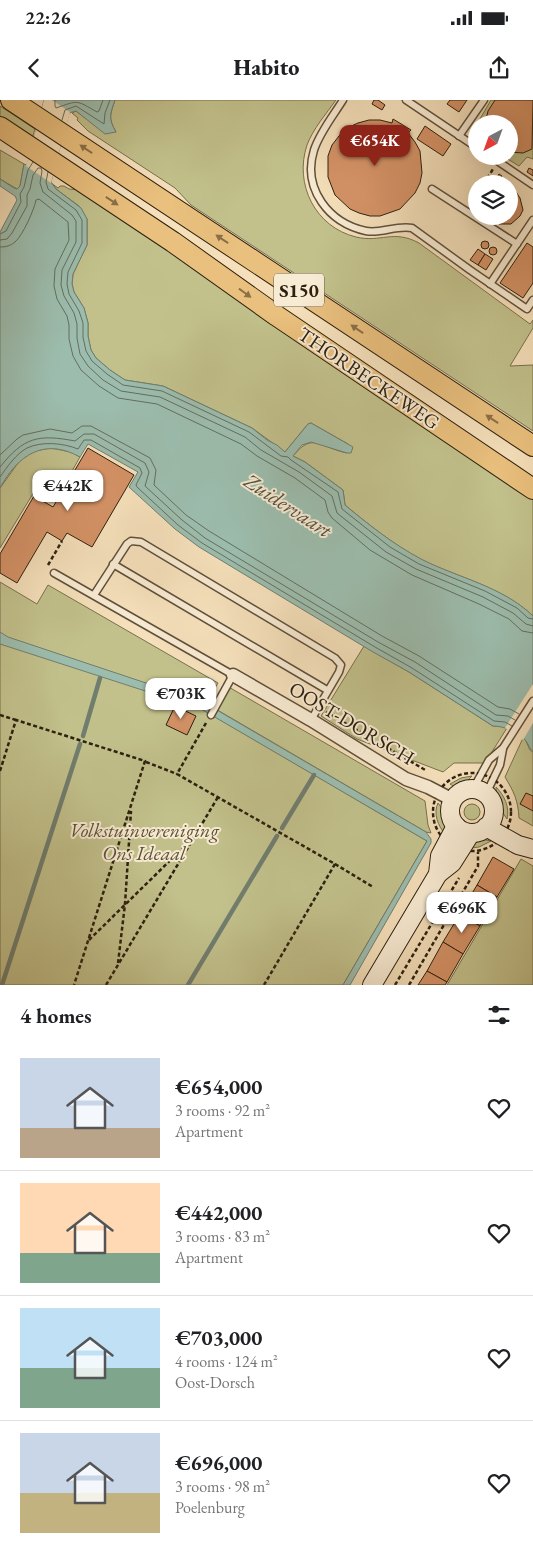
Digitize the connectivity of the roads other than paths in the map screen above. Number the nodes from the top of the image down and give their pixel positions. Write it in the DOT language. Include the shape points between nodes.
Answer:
graph roads {
  1 [pos="11,100"];
  2 [pos="343,100"];
  3 [pos="406,100"];
  4 [pos="484,100"];
  5 [pos="0,127"];
  6 [pos="459,136"];
  7 [pos="468,142"];
  8 [pos="503,165"];
  9 [pos="533,185"];
  10 [pos="432,189"];
  11 [pos="533,220"];
  12 [pos="533,231"];
  13 [pos="524,234"];
  14 [pos="517,244"];
  15 [pos="490,284"];
  16 [pos="533,300"];
  17 [pos="533,446"];
  18 [pos="533,488"];
  19 [pos="113,564"];
  20 [pos="54,573"];
  21 [pos="94,595"];
  22 [pos="233,675"];
  23 [pos="327,690"];
  24 [pos="533,701"];
  25 [pos="213,712"];
  26 [pos="310,720"];
  27 [pos="503,748"];
  28 [pos="484,788"];
  29 [pos="445,792"];
  30 [pos="477,826"];
  31 [pos="533,847"];
  32 [pos="372,985"];
  17 -- 1 [label="main road, THORBECKEWEG / S150, one-way"];
  2 -- 15 [label="lane" via="313,152 312,179 324,206 343,223 368,232 412,228"];
  3 -- 6 [label="lane"];
  4 -- 6 [label="lane"];
  5 -- 18 [label="main road, THORBECKEWEG / S150, one-way"];
  6 -- 7 [label="lane"];
  8 -- 9 [label="lane"];
  10 -- 14 [label="lane"];
  11 -- 13 [label="lane"];
  12 -- 13 [label="lane"];
  13 -- 14 [label="lane"];
  14 -- 15 [label="lane"];
  15 -- 16 [label="lane" via="527,308"];
  19 -- 21 [label="lane"];
  19 -- 23 [label="lane"];
  19 -- 23 [label="lane" via="131,541 136,540 158,552 335,658 341,666"];
  20 -- 21 [label="lane, OOST-DORSCH"];
  21 -- 22 [label="lane, OOST-DORSCH"];
  22 -- 25 [label="lane"];
  22 -- 26 [label="street, OOST-DORSCH"];
  23 -- 26 [label="lane"];
  24 -- 27 [label="lane"];
  26 -- 29 [label="street, OOST-DORSCH" via="406,779"];
  27 -- 28 [label="lane" via="500,765"];
  27 -- 28 [label="lane" via="490,760 482,774"];
  28 -- 29 [label="street"];
  28 -- 30 [label="street" via="493,805"];
  29 -- 30 [label="street" via="452,818"];
  30 -- 31 [label="street"];
  30 -- 31 [label="street" via="509,827"];
  30 -- 32 [label="street" via="452,863 438,874"];
}
